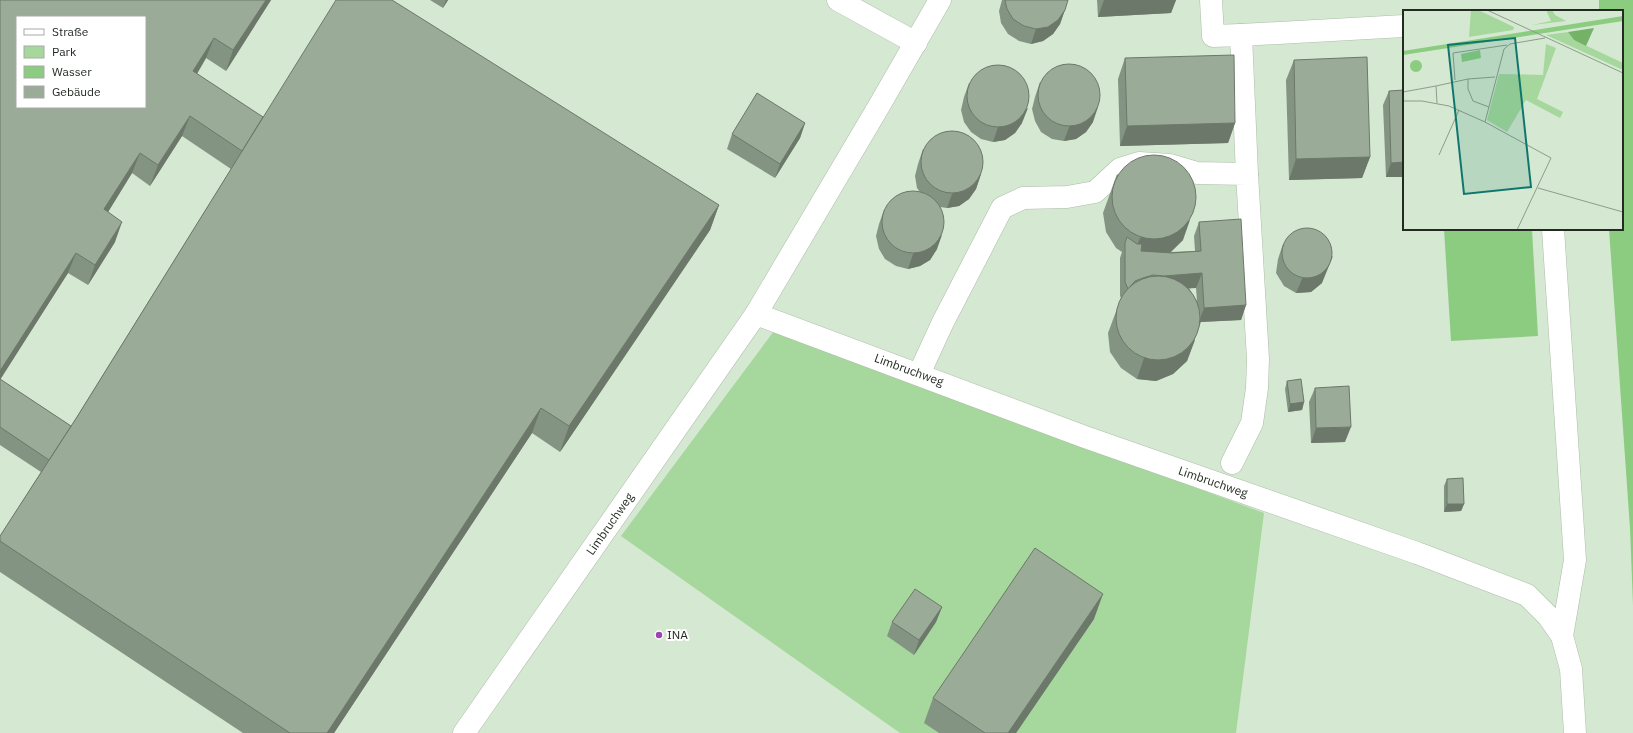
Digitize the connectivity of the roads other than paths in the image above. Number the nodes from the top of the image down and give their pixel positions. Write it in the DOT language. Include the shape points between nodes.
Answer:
graph roads {
  1 [pos="838,0"];
  2 [pos="940,0"];
  3 [pos="1211,0"];
  4 [pos="1403,26"];
  5 [pos="1241,35"];
  6 [pos="916,42"];
  7 [pos="1247,174"];
  8 [pos="1553,230"];
  9 [pos="756,314"];
  10 [pos="919,374"];
  11 [pos="1232,463"];
  12 [pos="1562,636"];
  13 [pos="464,733"];
  14 [pos="1575,733"];
  1 -- 6 [label="street"];
  2 -- 6 [label="street, Limbruchweg"];
  3 -- 5 [label="street" via="1213,36"];
  4 -- 5 [label="street"];
  5 -- 7 [label="street"];
  6 -- 9 [label="street, Limbruchweg"];
  7 -- 10 [label="street" via="1197,173 1170,165 1139,163 1120,169 1095,192 1067,197 1023,198 1002,208"];
  7 -- 11 [label="street" via="1258,359 1257,388 1252,423"];
  8 -- 12 [label="street" via="1575,560"];
  9 -- 10 [label="street, Limbruchweg"];
  9 -- 13 [label="street, Limbruchweg"];
  10 -- 12 [label="street, Limbruchweg" via="1084,437 1416,553 1527,595 1548,616"];
  12 -- 14 [label="street, Limbruchweg" via="1571,669"];
}
